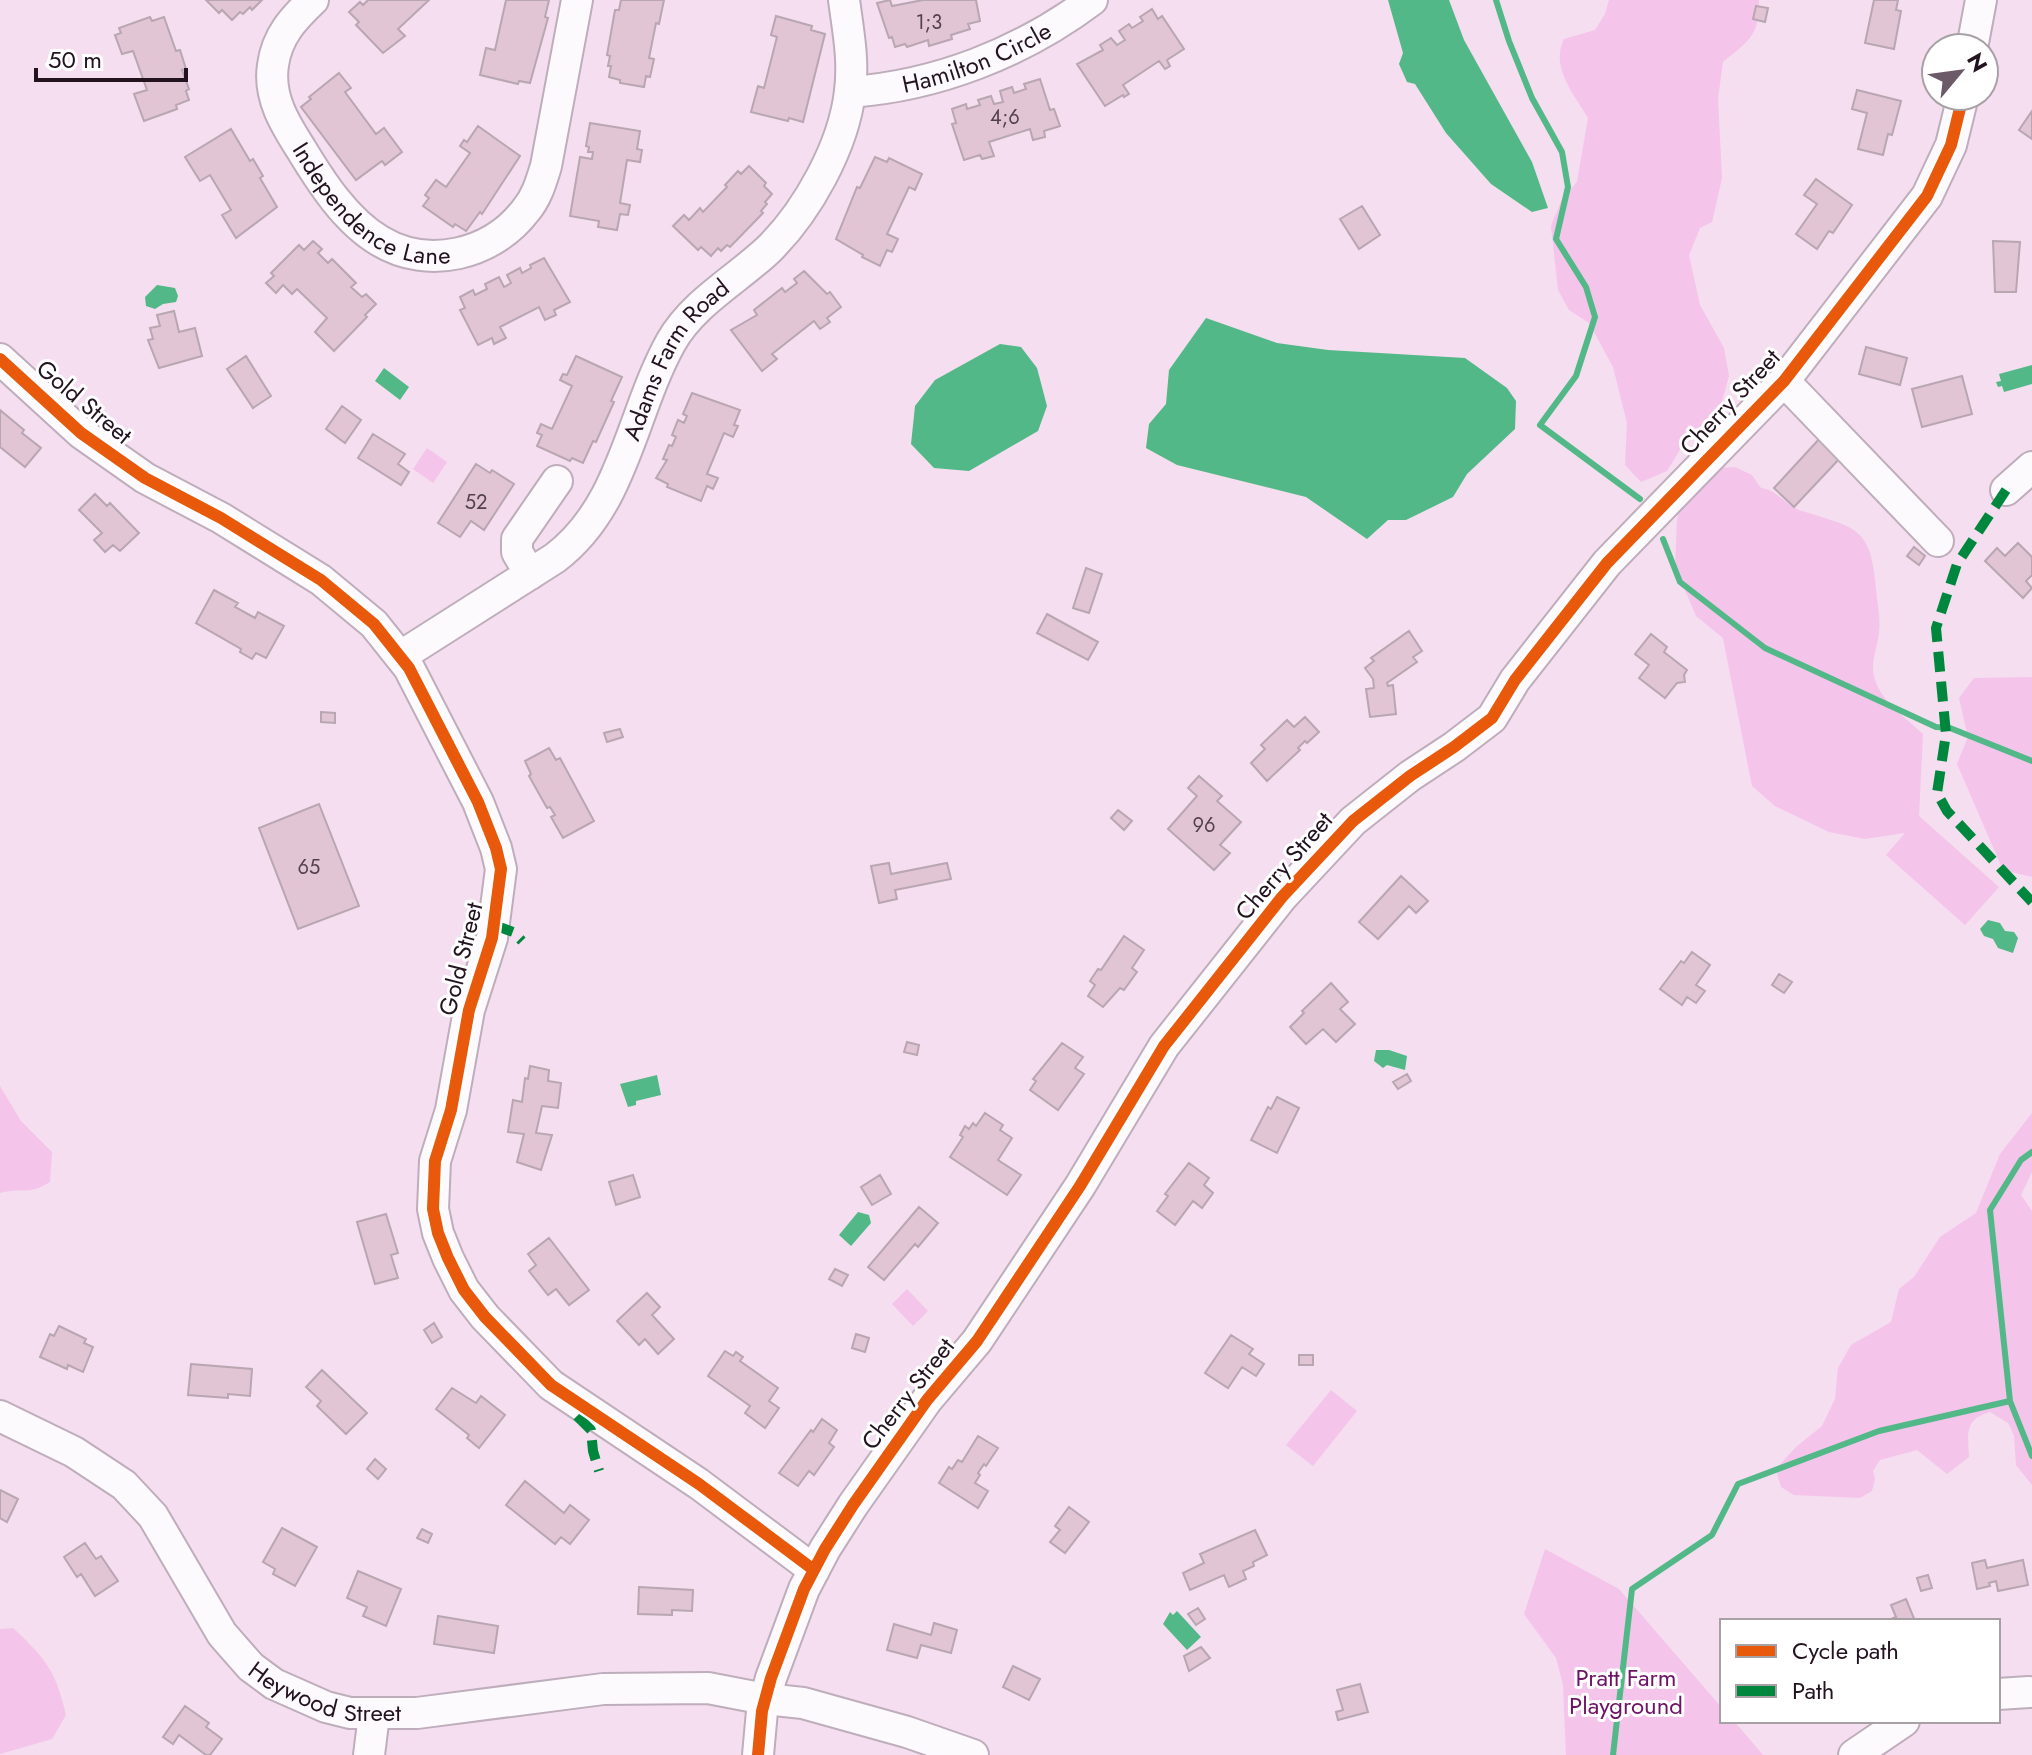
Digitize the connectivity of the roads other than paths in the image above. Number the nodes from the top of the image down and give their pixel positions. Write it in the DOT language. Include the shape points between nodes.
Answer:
graph roads {
  1 [pos="313,0"];
  2 [pos="577,0"];
  3 [pos="844,0"];
  4 [pos="1092,0"];
  5 [pos="1981,0"];
  6 [pos="1975,32"];
  7 [pos="850,92"];
  8 [pos="1959,112"];
  9 [pos="0,359"];
  10 [pos="1784,381"];
  11 [pos="2032,467"];
  12 [pos="557,481"];
  13 [pos="2006,490"];
  14 [pos="1938,541"];
  15 [pos="530,574"];
  16 [pos="401,656"];
  17 [pos="0,1416"];
  18 [pos="814,1570"];
  19 [pos="2029,1692"];
  20 [pos="2000,1694"];
  21 [pos="765,1699"];
  22 [pos="374,1715"];
  23 [pos="1901,1723"];
  24 [pos="369,1755"];
  25 [pos="758,1755"];
  26 [pos="973,1755"];
  27 [pos="1854,1755"];
  1 -- 2 [label="street, Independence Lane" via="286,27 273,65 275,102 283,121 316,174 360,227 404,253 427,257 473,249 512,227 528,209 546,166"];
  3 -- 7 [label="street, Adams Farm Road"];
  4 -- 7 [label="street, Hamilton Circle" via="1013,49 906,85"];
  5 -- 6 [label="street"];
  7 -- 15 [label="street, Adams Farm Road" via="829,162 810,198 767,250 683,324 598,514 571,546"];
  8 -- 10 [label="street, Cherry Street" via="1951,145 1927,196"];
  9 -- 16 [label="street, Gold Street" via="81,433 135,471 321,580 357,607"];
  10 -- 14 [label="street"];
  10 -- 18 [label="street, Cherry Street" via="1607,563 1515,680 1492,718 1371,804 1282,897 1164,1046 977,1341 867,1484"];
  11 -- 13 [label="street"];
  12 -- 15 [label="street" via="517,539 517,552"];
  15 -- 16 [label="street, Adams Farm Road"];
  16 -- 18 [label="street, Gold Street" via="478,802 501,869 492,938 469,1010 451,1110 435,1161 433,1209 448,1258 485,1317 551,1385 699,1484"];
  17 -- 22 [label="street, Heywood Street" via="74,1452 124,1485 153,1516 222,1634 262,1676 326,1707"];
  18 -- 21 [label="street, Cherry Street"];
  19 -- 20 [label="street"];
  21 -- 22 [label="street, Heywood Street" via="708,1688 637,1687"];
  21 -- 25 [label="street, Cherry Street"];
  21 -- 26 [label="street, Heywood Street" via="850,1715"];
  22 -- 24 [label="street"];
  23 -- 27 [label="street"];
}
